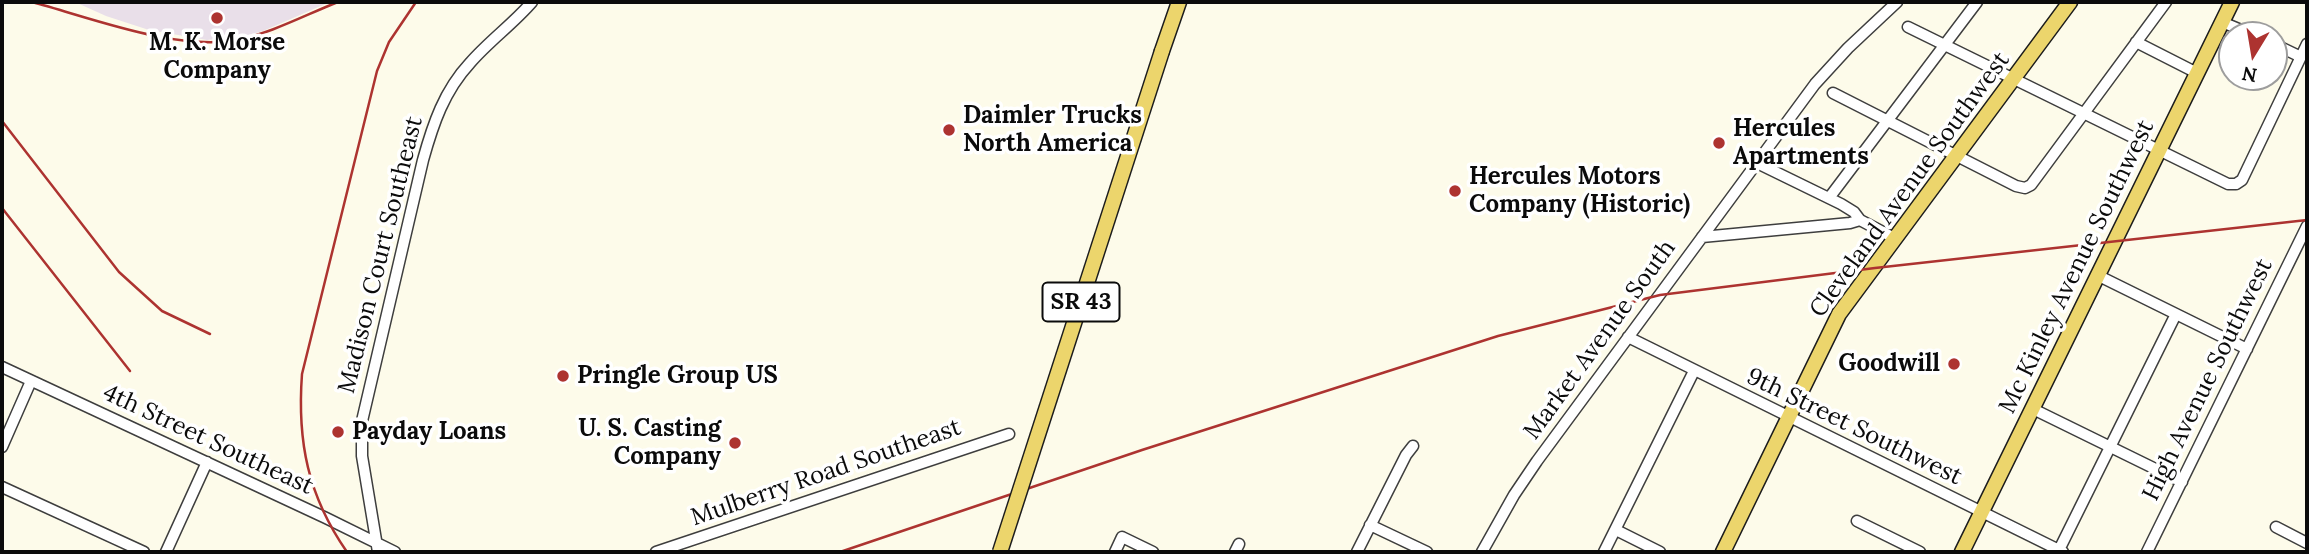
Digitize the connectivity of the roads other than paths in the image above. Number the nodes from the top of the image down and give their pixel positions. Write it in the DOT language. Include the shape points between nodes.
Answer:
graph roads {
  1 [pos="532,2"];
  2 [pos="1179,2"];
  3 [pos="1884,2"];
  4 [pos="1897,2"];
  5 [pos="1977,2"];
  6 [pos="2166,2"];
  7 [pos="2232,2"];
  8 [pos="2069,3"];
  9 [pos="2222,21"];
  10 [pos="1908,27"];
  11 [pos="1867,28"];
  12 [pos="2218,30"];
  13 [pos="2136,42"];
  14 [pos="1944,44"];
  15 [pos="2307,44"];
  16 [pos="2288,51"];
  17 [pos="2301,57"];
  18 [pos="2197,73"];
  19 [pos="2014,79"];
  20 [pos="1833,93"];
  21 [pos="2083,113"];
  22 [pos="1887,120"];
  23 [pos="2160,151"];
  24 [pos="1957,156"];
  25 [pos="1757,163"];
  26 [pos="1829,198"];
  27 [pos="1860,220"];
  28 [pos="2307,226"];
  29 [pos="1702,237"];
  30 [pos="1896,239"];
  31 [pos="2099,276"];
  32 [pos="2176,314"];
  33 [pos="1628,337"];
  34 [pos="2247,349"];
  35 [pos="2,367"];
  36 [pos="1694,372"];
  37 [pos="31,381"];
  38 [pos="2033,410"];
  39 [pos="1789,418"];
  40 [pos="1009,434"];
  41 [pos="1413,446"];
  42 [pos="2,447"];
  43 [pos="2110,447"];
  44 [pos="206,462"];
  45 [pos="2182,482"];
  46 [pos="2,487"];
  47 [pos="1982,513"];
  48 [pos="1857,521"];
  49 [pos="1370,525"];
  50 [pos="2276,527"];
  51 [pos="1616,530"];
  52 [pos="2307,543"];
  53 [pos="378,548"];
  54 [pos="144,552"];
  55 [pos="166,552"];
  56 [pos="395,552"];
  57 [pos="656,552"];
  58 [pos="1000,552"];
  59 [pos="1115,552"];
  60 [pos="1153,552"];
  61 [pos="1357,552"];
  62 [pos="1427,552"];
  63 [pos="1482,552"];
  64 [pos="1604,552"];
  65 [pos="1660,552"];
  66 [pos="1723,552"];
  67 [pos="1920,552"];
  68 [pos="1962,552"];
  69 [pos="2060,552"];
  70 [pos="2147,552"];
  1 -- 53 [label="street, Madison Court Southeast" via="462,72 440,107 428,140 362,421 362,456"];
  2 -- 58 [label="main road, SR 43, bridge"];
  3 -- 11 [label="street, Market Avenue South"];
  4 -- 11 [label="street, Market Avenue South"];
  5 -- 14 [label="street"];
  6 -- 13 [label="street"];
  7 -- 9 [label="main road, Mc Kinley Avenue Southwest"];
  8 -- 19 [label="main road, Cleveland Avenue Southwest"];
  10 -- 14 [label="street"];
  11 -- 25 [label="street, Market Avenue South" via="1815,84"];
  12 -- 18 [label="main road, Mc Kinley Avenue Southwest"];
  13 -- 18 [label="street"];
  13 -- 21 [label="street"];
  14 -- 19 [label="street"];
  14 -- 22 [label="street"];
  15 -- 17 [label="street"];
  16 -- 17 [label="street"];
  17 -- 23 [label="street" via="2242,180 2228,184"];
  18 -- 23 [label="main road, Mc Kinley Avenue Southwest"];
  19 -- 21 [label="street"];
  19 -- 24 [label="main road, Cleveland Avenue Southwest"];
  20 -- 22 [label="street"];
  21 -- 23 [label="street"];
  21 -- 24 [label="street" via="2025,188"];
  22 -- 24 [label="street"];
  22 -- 26 [label="street"];
  23 -- 31 [label="main road, Mc Kinley Avenue Southwest"];
  24 -- 30 [label="main road, Cleveland Avenue Southwest"];
  25 -- 26 [label="street"];
  25 -- 29 [label="street, Market Avenue South"];
  26 -- 27 [label="street"];
  27 -- 29 [label="street"];
  27 -- 30 [label="street"];
  28 -- 34 [label="street, High Avenue Southwest"];
  29 -- 33 [label="street, Market Avenue South"];
  30 -- 39 [label="main road, Cleveland Avenue Southwest" via="1839,314"];
  31 -- 32 [label="street"];
  31 -- 38 [label="main road, Mc Kinley Avenue Southwest"];
  32 -- 34 [label="street"];
  32 -- 43 [label="street"];
  33 -- 36 [label="street, 9th Street Southwest"];
  33 -- 63 [label="street, Market Avenue South" via="1520,486"];
  34 -- 45 [label="street, High Avenue Southwest"];
  35 -- 37 [label="street, 4th Street Southeast"];
  36 -- 39 [label="street, 9th Street Southwest"];
  36 -- 51 [label="street"];
  37 -- 42 [label="street"];
  37 -- 44 [label="street, 4th Street Southeast"];
  38 -- 43 [label="street"];
  38 -- 47 [label="main road, Mc Kinley Avenue Southwest"];
  39 -- 47 [label="street, 9th Street Southwest"];
  39 -- 66 [label="main road, Cleveland Avenue Southwest"];
  40 -- 57 [label="street, Mulberry Road Southeast"];
  41 -- 49 [label="street"];
  43 -- 45 [label="street"];
  43 -- 69 [label="street"];
  44 -- 53 [label="street, 4th Street Southeast"];
  44 -- 55 [label="street"];
  45 -- 70 [label="street, High Avenue Southwest"];
  46 -- 54 [label="street"];
  47 -- 68 [label="main road, Mc Kinley Avenue Southwest"];
  47 -- 69 [label="street, 9th Street Southwest"];
  48 -- 67 [label="street"];
  49 -- 61 [label="street"];
  49 -- 62 [label="street"];
  50 -- 52 [label="street"];
  51 -- 64 [label="street"];
  51 -- 65 [label="street"];
  53 -- 56 [label="street, 4th Street Southeast"];
  59 -- 60 [label="street" via="1122,537"];
}
